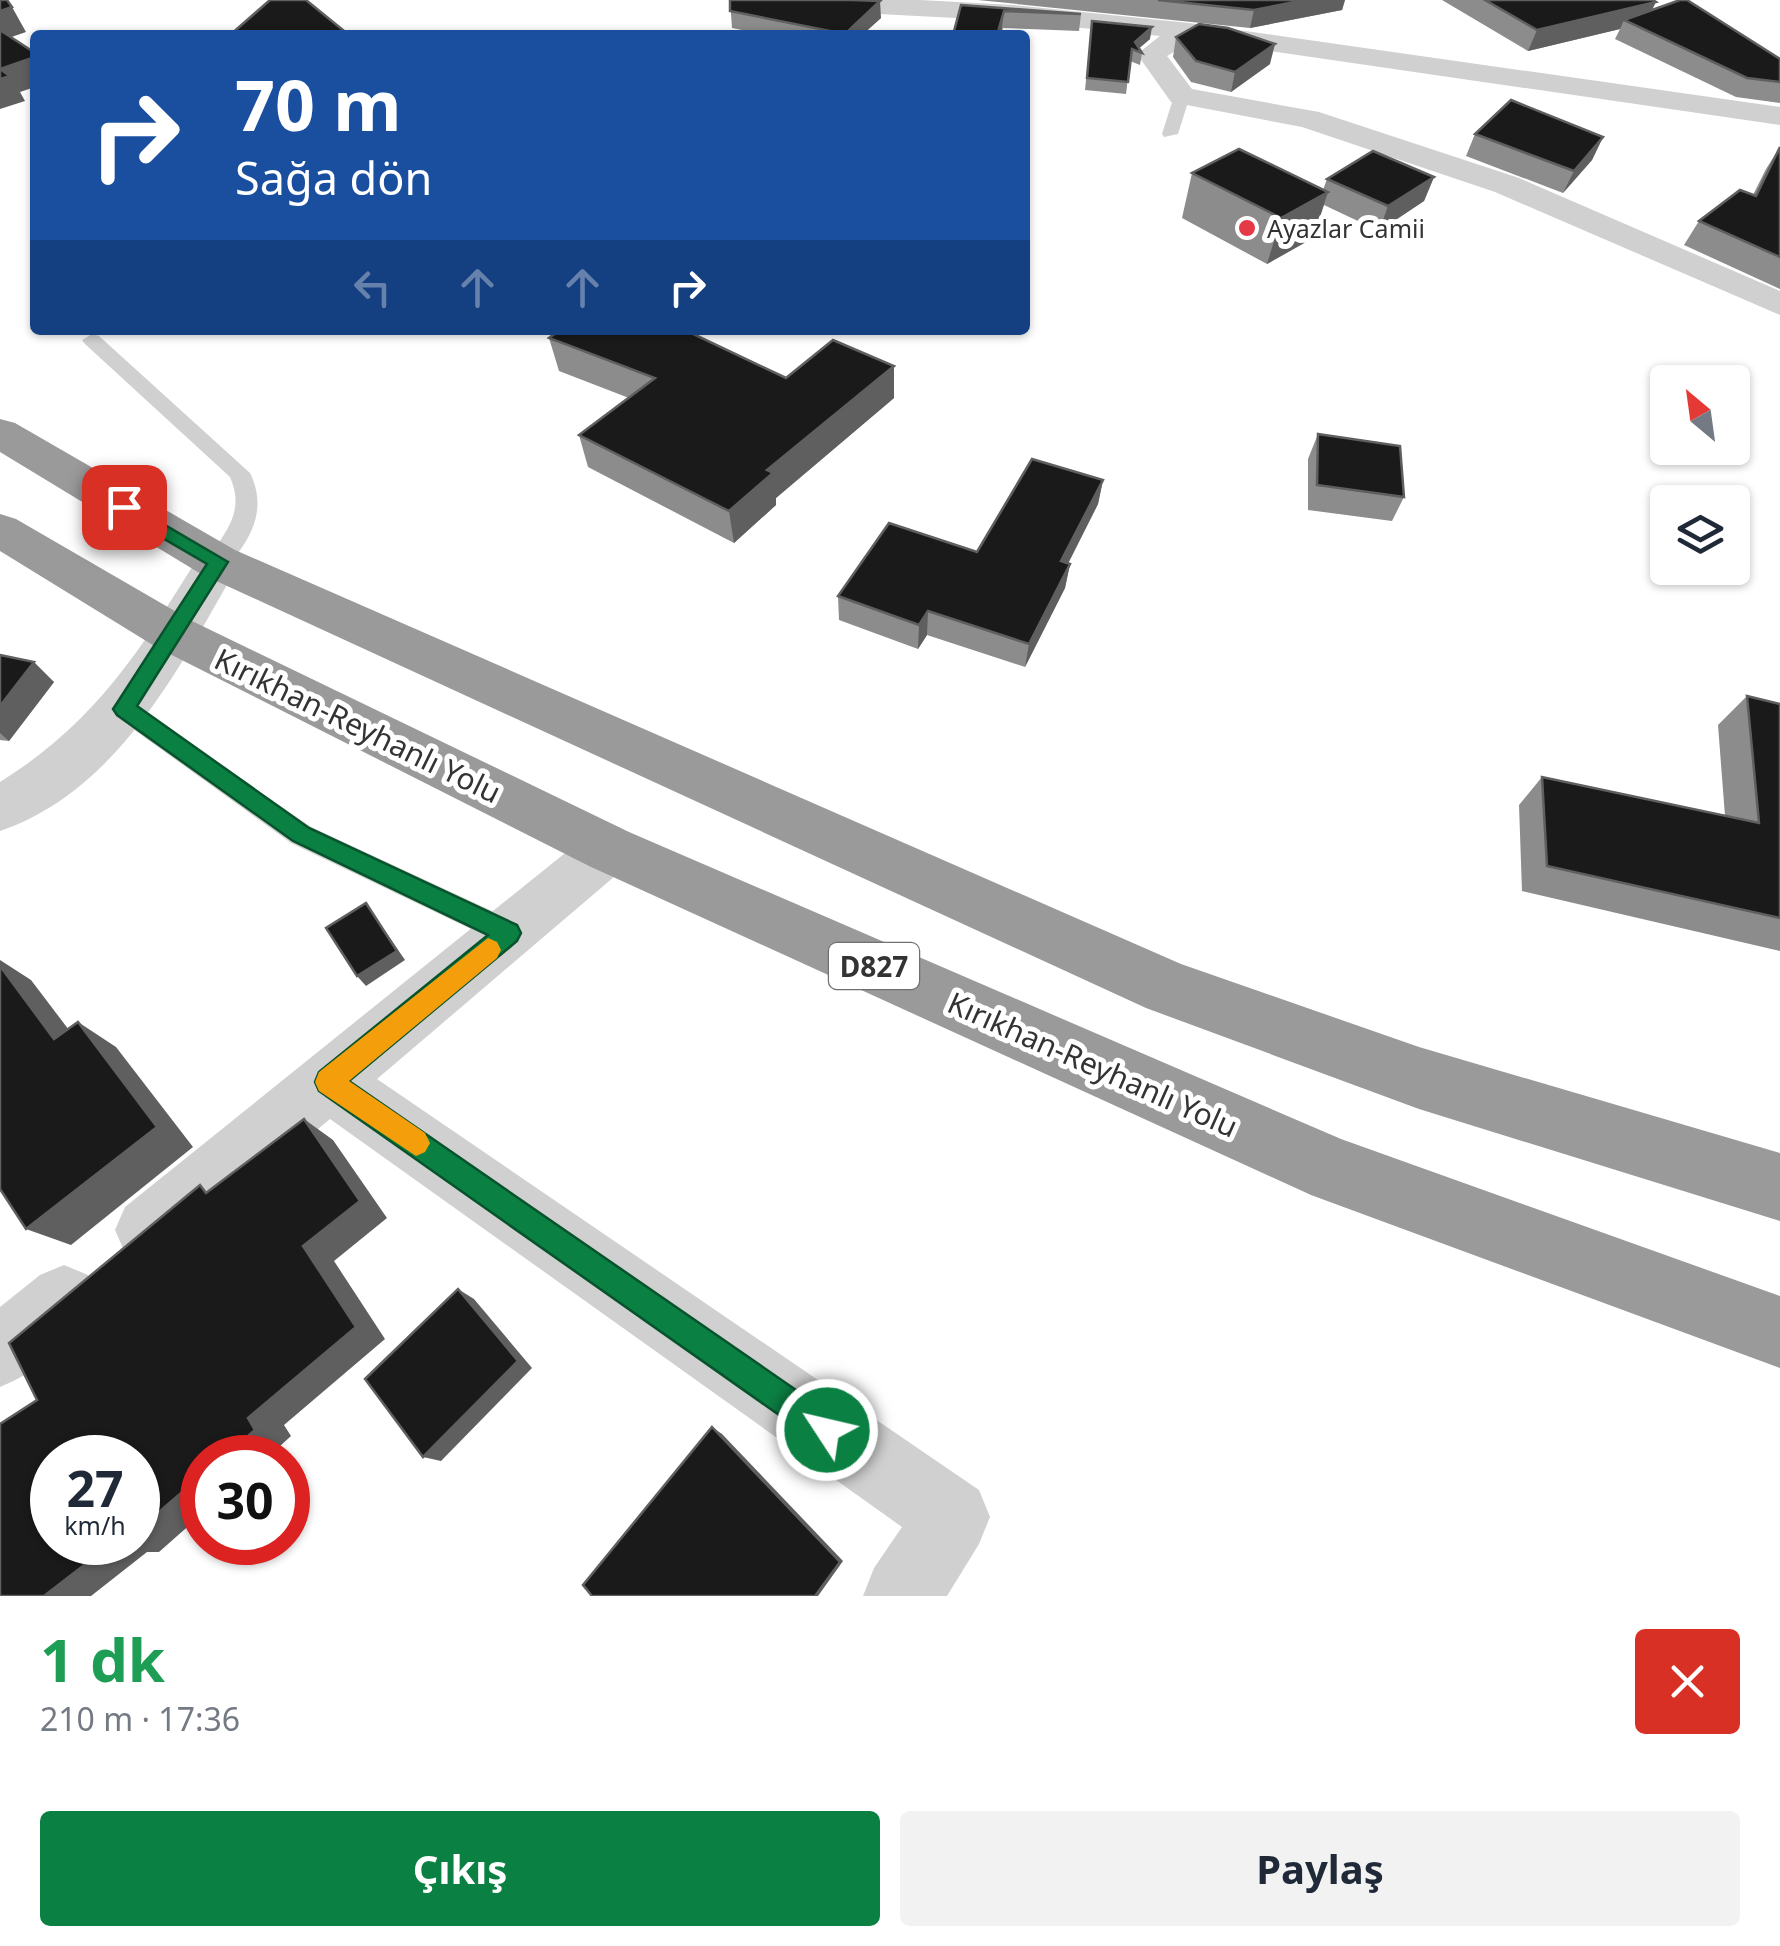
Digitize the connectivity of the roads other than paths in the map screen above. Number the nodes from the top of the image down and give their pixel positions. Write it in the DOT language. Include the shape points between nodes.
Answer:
graph roads {
  1 [pos="761,0"];
  2 [pos="1060,9"];
  3 [pos="1189,31"];
  4 [pos="1182,96"];
  5 [pos="1780,116"];
  6 [pos="1170,134"];
  7 [pos="1780,304"];
  8 [pos="92,340"];
  9 [pos="0,434"];
  10 [pos="0,530"];
  11 [pos="218,562"];
  12 [pos="174,634"];
  13 [pos="124,709"];
  14 [pos="0,809"];
  15 [pos="609,849"];
  16 [pos="509,933"];
  17 [pos="328,1082"];
  18 [pos="1780,1187"];
  19 [pos="1780,1332"];
  20 [pos="0,1352"];
  21 [pos="902,1596"];
  1 -- 2 [label="street"];
  2 -- 3 [label="street"];
  3 -- 4 [label="street" via="1152,54"];
  3 -- 5 [label="street"];
  4 -- 6 [label="lane"];
  4 -- 7 [label="street" via="1308,119 1507,185"];
  8 -- 11 [label="lane" via="239,472 248,516"];
  9 -- 11 [label="highway"];
  10 -- 12 [label="highway, Kırıkhan-Reyhanlı Yolu / D827"];
  11 -- 12 [label="street"];
  11 -- 18 [label="highway" via="1168,988 1419,1078"];
  12 -- 13 [label="street"];
  12 -- 15 [label="highway, Kırıkhan-Reyhanlı Yolu / D827"];
  13 -- 14 [label="street" via="52,776"];
  13 -- 16 [label="lane" via="301,834"];
  15 -- 16 [label="street"];
  15 -- 19 [label="highway, Kırıkhan-Reyhanlı Yolu / D827" via="1336,1171"];
  16 -- 17 [label="street"];
  17 -- 20 [label="street"];
  17 -- 21 [label="street" via="952,1517"];
}
